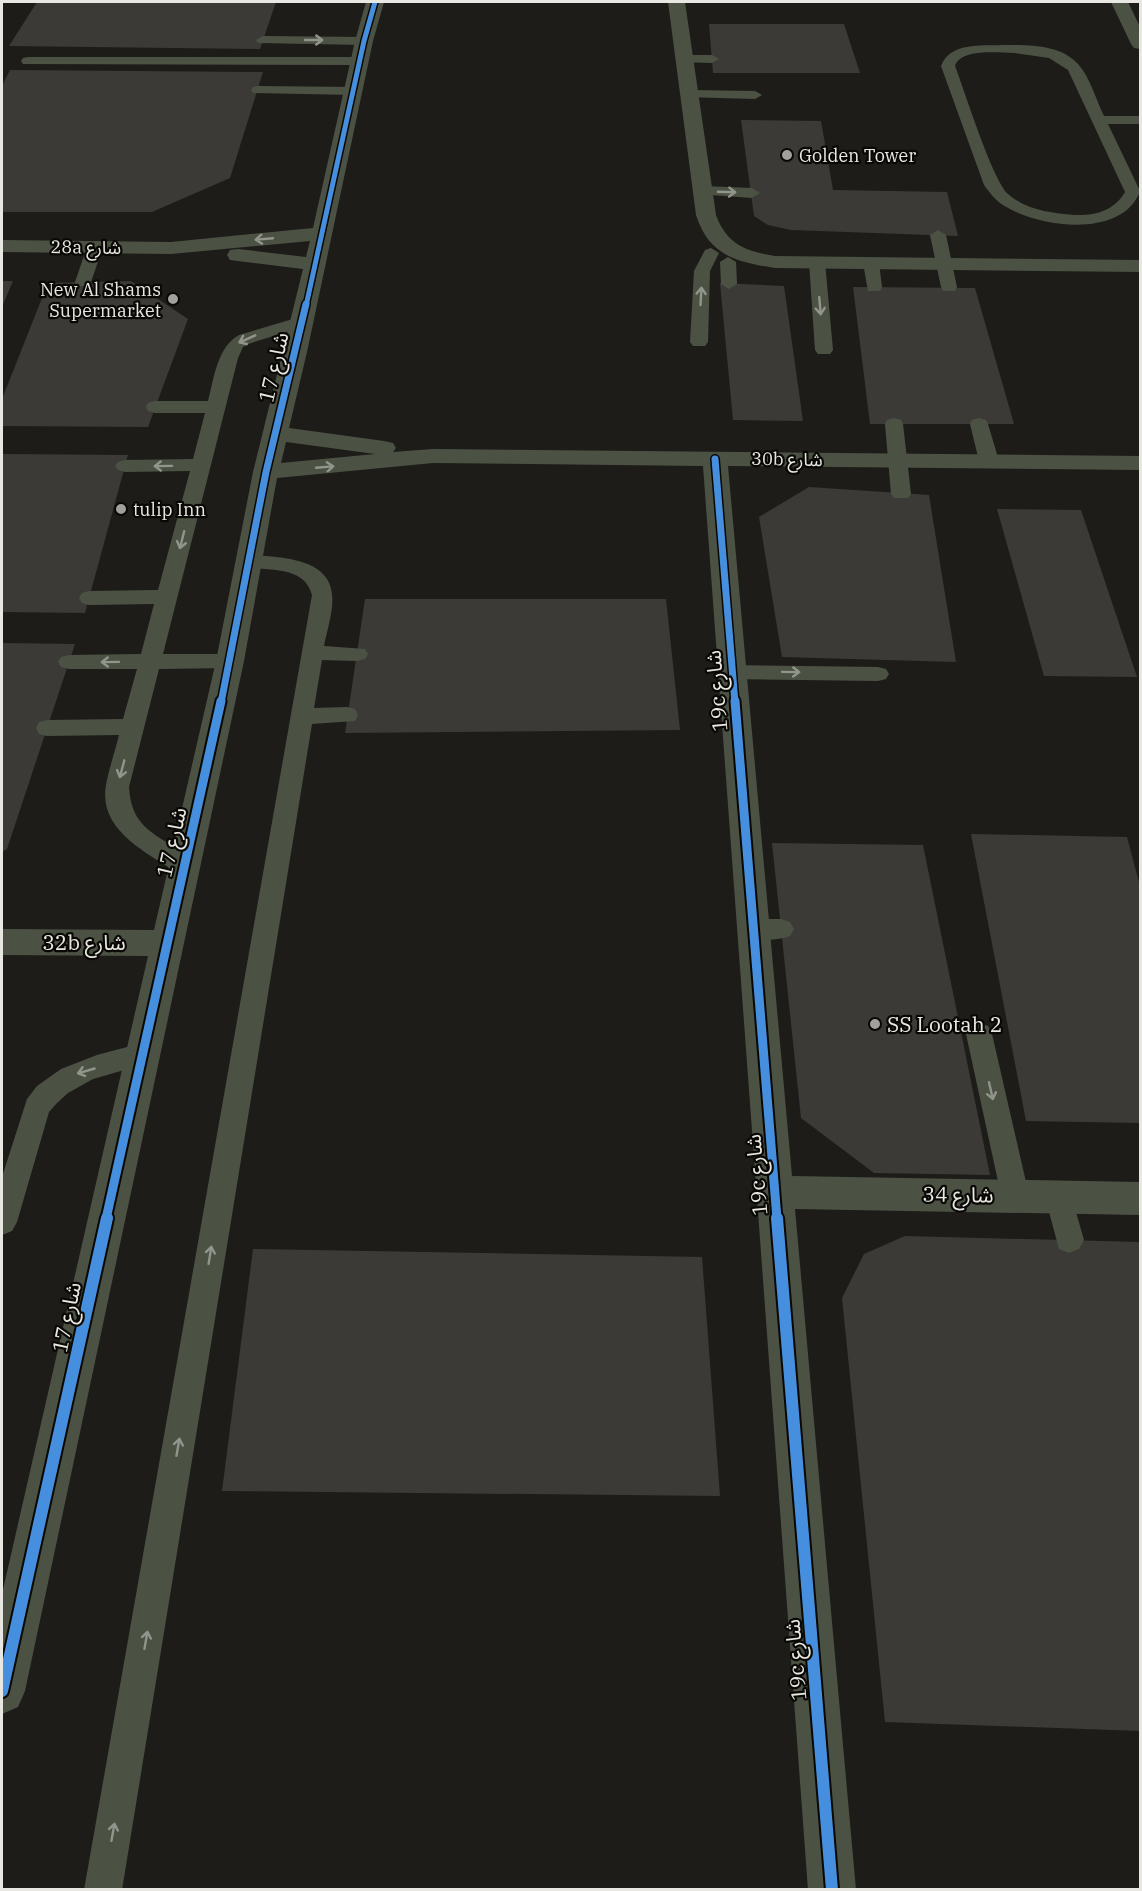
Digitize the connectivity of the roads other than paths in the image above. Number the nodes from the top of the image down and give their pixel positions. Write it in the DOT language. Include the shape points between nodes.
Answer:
graph roads {
  1 [pos="375,2"];
  2 [pos="676,2"];
  3 [pos="1119,2"];
  4 [pos="263,40"];
  5 [pos="1140,44"];
  6 [pos="362,51"];
  7 [pos="684,55"];
  8 [pos="712,55"];
  9 [pos="28,61"];
  10 [pos="258,90"];
  11 [pos="354,91"];
  12 [pos="689,98"];
  13 [pos="755,98"];
  14 [pos="1099,120"];
  15 [pos="1140,120"];
  16 [pos="702,191"];
  17 [pos="752,193"];
  18 [pos="706,215"];
  19 [pos="322,233"];
  20 [pos="938,235"];
  21 [pos="2,246"];
  22 [pos="95,247"];
  23 [pos="171,248"];
  24 [pos="720,258"];
  25 [pos="811,263"];
  26 [pos="871,263"];
  27 [pos="315,264"];
  28 [pos="945,264"];
  29 [pos="1140,266"];
  30 [pos="83,282"];
  31 [pos="729,284"];
  32 [pos="874,287"];
  33 [pos="949,287"];
  34 [pos="303,321"];
  35 [pos="699,342"];
  36 [pos="824,350"];
  37 [pos="216,407"];
  38 [pos="155,408"];
  39 [pos="894,424"];
  40 [pos="979,424"];
  41 [pos="276,433"];
  42 [pos="433,456"];
  43 [pos="714,459"];
  44 [pos="898,460"];
  45 [pos="989,461"];
  46 [pos="1140,463"];
  47 [pos="201,465"];
  48 [pos="125,466"];
  49 [pos="266,472"];
  50 [pos="901,494"];
  51 [pos="249,561"];
  52 [pos="168,597"];
  53 [pos="89,598"];
  54 [pos="313,653"];
  55 [pos="357,654"];
  56 [pos="230,661"];
  57 [pos="69,662"];
  58 [pos="151,662"];
  59 [pos="733,672"];
  60 [pos="878,674"];
  61 [pos="347,715"];
  62 [pos="302,716"];
  63 [pos="134,727"];
  64 [pos="47,728"];
  65 [pos="184,864"];
  66 [pos="2,942"];
  67 [pos="166,943"];
  68 [pos="979,1034"];
  69 [pos="142,1054"];
  70 [pos="775,1192"];
  71 [pos="1015,1195"];
  72 [pos="1059,1197"];
  73 [pos="1140,1198"];
  74 [pos="2,1222"];
  75 [pos="1069,1240"];
  76 [pos="2,1691"];
  77 [pos="103,1890"];
  78 [pos="832,1890"];
  1 -- 6 [label="street, شارع 17"];
  2 -- 7 [label="street"];
  3 -- 5 [label="street"];
  4 -- 6 [label="lane, one-way"];
  6 -- 9 [label="lane"];
  6 -- 11 [label="street, شارع 17"];
  7 -- 8 [label="lane"];
  7 -- 12 [label="street"];
  10 -- 11 [label="lane"];
  11 -- 19 [label="street, شارع 17"];
  12 -- 13 [label="lane"];
  12 -- 16 [label="street"];
  14 -- 14 [label="lane" via="1074,68 1060,56 1036,51 977,50 949,60 992,185 1005,200 1029,212 1062,219 1092,219 1123,209 1130,201 1133,192"];
  14 -- 15 [label="lane"];
  16 -- 17 [label="lane, one-way"];
  16 -- 18 [label="street"];
  18 -- 24 [label="street" via="698,232 699,241"];
  18 -- 25 [label="street" via="712,234 732,250 776,262"];
  19 -- 23 [label="street, 28a شارع, one-way"];
  19 -- 27 [label="street, شارع 17"];
  20 -- 28 [label="lane"];
  21 -- 22 [label="street, 28a شارع"];
  22 -- 23 [label="street, 28a شارع"];
  22 -- 30 [label="lane"];
  23 -- 27 [label="street, 28a شارع"];
  24 -- 25 [label="street" via="767,268"];
  24 -- 31 [label="lane"];
  35 -- 24 [label="lane, one-way" via="702,271"];
  25 -- 26 [label="street"];
  25 -- 36 [label="lane, one-way"];
  26 -- 28 [label="street"];
  26 -- 32 [label="lane"];
  27 -- 34 [label="street, شارع 17"];
  28 -- 29 [label="street"];
  28 -- 33 [label="lane"];
  34 -- 37 [label="lane, one-way" via="236,344"];
  34 -- 41 [label="street, شارع 17"];
  37 -- 38 [label="lane"];
  37 -- 47 [label="lane"];
  39 -- 44 [label="lane"];
  40 -- 45 [label="lane"];
  41 -- 42 [label="street, 30b شارع"];
  41 -- 49 [label="street, شارع 17"];
  42 -- 43 [label="street, 30b شارع"];
  49 -- 42 [label="street, 30b شارع, one-way"];
  43 -- 44 [label="street, 30b شارع"];
  43 -- 59 [label="street, 19c شارع"];
  44 -- 45 [label="street, 30b شارع"];
  44 -- 50 [label="lane"];
  45 -- 46 [label="street, 30b شارع"];
  47 -- 48 [label="lane, one-way"];
  47 -- 52 [label="lane, one-way"];
  49 -- 51 [label="street, شارع 17"];
  51 -- 54 [label="lane" via="296,567 317,578 322,595"];
  51 -- 56 [label="street, شارع 17"];
  52 -- 53 [label="lane"];
  52 -- 58 [label="lane"];
  54 -- 55 [label="lane"];
  54 -- 62 [label="lane"];
  56 -- 58 [label="lane"];
  56 -- 65 [label="street, شارع 17"];
  58 -- 57 [label="lane, one-way"];
  58 -- 63 [label="lane"];
  59 -- 60 [label="lane, one-way"];
  59 -- 70 [label="street, 19c شارع" via="767,929"];
  61 -- 62 [label="lane"];
  77 -- 62 [label="lane, one-way"];
  63 -- 64 [label="lane"];
  63 -- 65 [label="lane, one-way" via="117,788 119,811 132,831"];
  65 -- 67 [label="street, شارع 17"];
  66 -- 67 [label="street, 32b شارع"];
  67 -- 69 [label="street, شارع 17"];
  68 -- 71 [label="lane, one-way"];
  69 -- 74 [label="lane, one-way" via="71,1075 45,1094 32,1120"];
  69 -- 76 [label="street, شارع 17"];
  70 -- 71 [label="street, شارع 34"];
  70 -- 78 [label="street, 19c شارع"];
  71 -- 72 [label="street, شارع 34"];
  72 -- 73 [label="street, شارع 34"];
  72 -- 75 [label="lane"];
}
